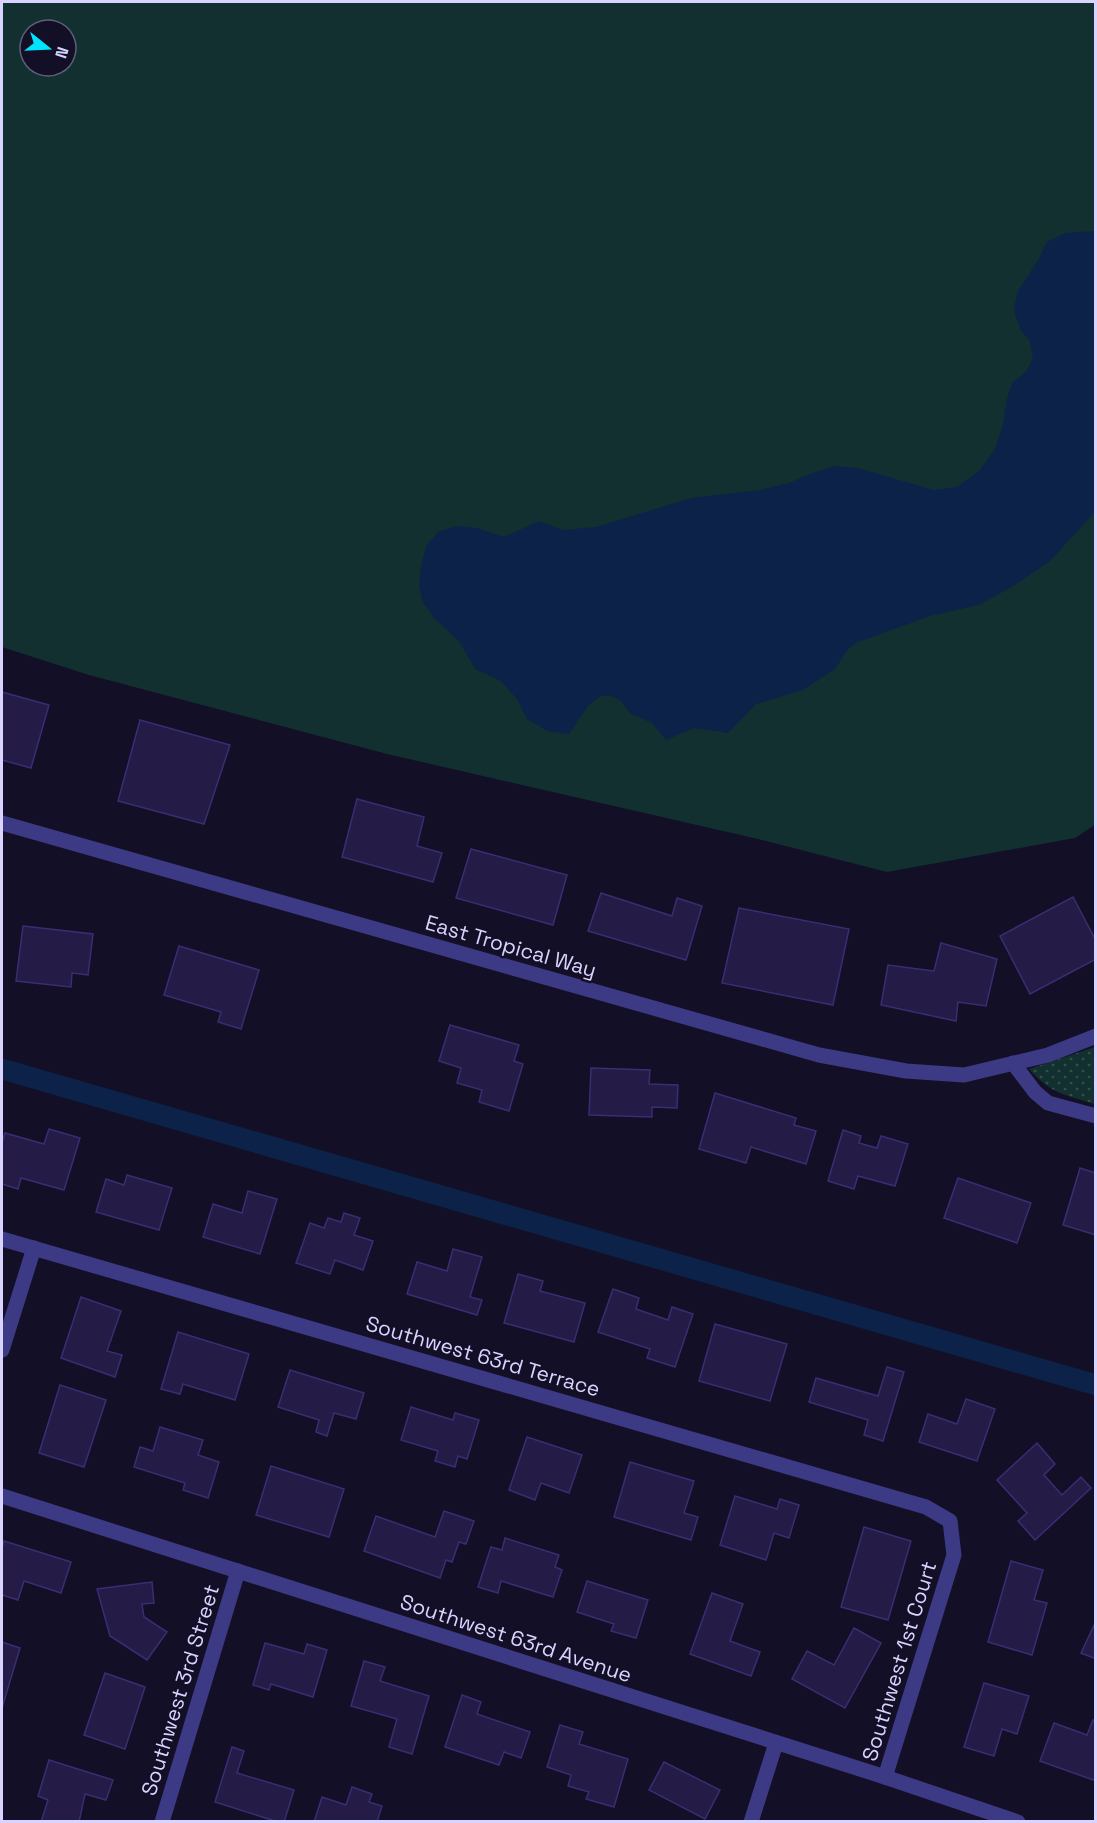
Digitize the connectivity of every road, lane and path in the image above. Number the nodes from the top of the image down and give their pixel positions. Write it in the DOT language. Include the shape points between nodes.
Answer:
graph roads {
  1 [pos="2,823"];
  2 [pos="1095,1036"];
  3 [pos="1013,1063"];
  4 [pos="1095,1116"];
  5 [pos="2,1239"];
  6 [pos="33,1248"];
  7 [pos="2,1350"];
  8 [pos="2,1496"];
  9 [pos="950,1521"];
  10 [pos="238,1571"];
  11 [pos="776,1743"];
  12 [pos="885,1777"];
  13 [pos="162,1821"];
  14 [pos="751,1821"];
  15 [pos="1018,1821"];
  1 -- 3 [label="street, East Tropical Way" via="819,1055 906,1071 964,1075"];
  2 -- 3 [label="street, East Tropical Way" via="1048,1055"];
  3 -- 4 [label="street" via="1048,1103"];
  5 -- 6 [label="street, Southwest 63rd Terrace"];
  6 -- 7 [label="street"];
  6 -- 9 [label="street, Southwest 63rd Terrace" via="927,1507"];
  8 -- 10 [label="street, Southwest 63rd Avenue"];
  9 -- 12 [label="street, Southwest 1st Court" via="954,1555"];
  10 -- 11 [label="street, Southwest 63rd Avenue"];
  10 -- 13 [label="street, Southwest 3rd Street"];
  11 -- 12 [label="street, Southwest 63rd Avenue"];
  11 -- 14 [label="street"];
  12 -- 15 [label="street, Southwest 63rd Avenue"];
}
